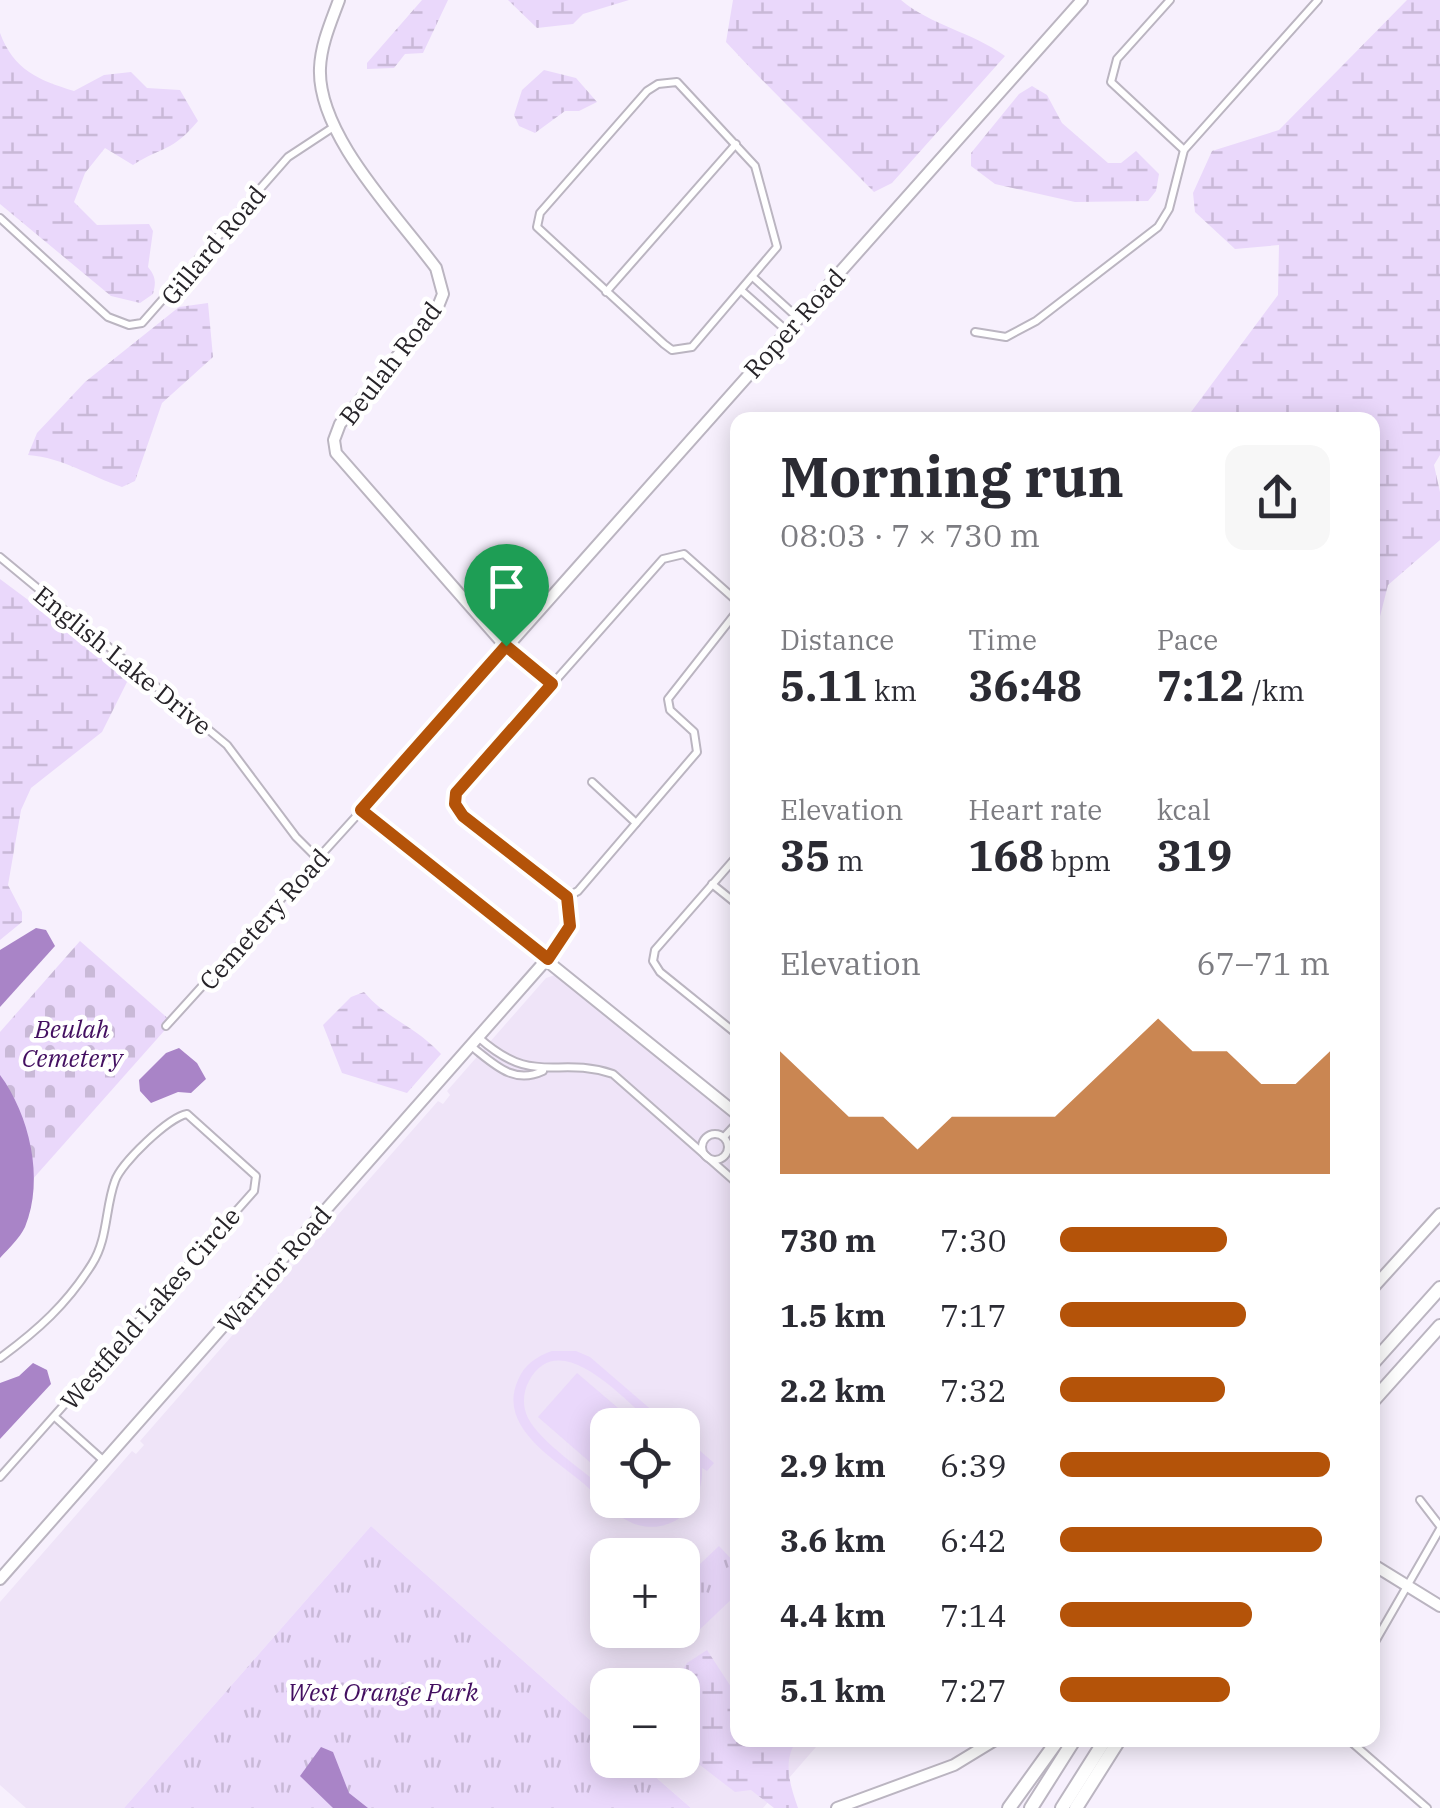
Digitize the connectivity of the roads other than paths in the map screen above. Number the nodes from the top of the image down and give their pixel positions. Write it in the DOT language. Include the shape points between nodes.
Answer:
graph roads {
  1 [pos="340,0"];
  2 [pos="1082,0"];
  3 [pos="1170,0"];
  4 [pos="1318,0"];
  5 [pos="332,128"];
  6 [pos="736,144"];
  7 [pos="1184,150"];
  8 [pos="0,218"];
  9 [pos="754,278"];
  10 [pos="742,290"];
  11 [pos="606,292"];
  12 [pos="798,318"];
  13 [pos="787,331"];
  14 [pos="975,332"];
  15 [pos="0,557"];
  16 [pos="730,595"];
  17 [pos="730,620"];
  18 [pos="506,646"];
  19 [pos="552,684"];
  20 [pos="592,782"];
  21 [pos="361,810"];
  22 [pos="636,822"];
  23 [pos="319,860"];
  24 [pos="730,864"];
  25 [pos="712,884"];
  26 [pos="567,897"];
  27 [pos="730,899"];
  28 [pos="548,959"];
  29 [pos="166,1026"];
  30 [pos="730,1029"];
  31 [pos="475,1042"];
  32 [pos="730,1111"];
  33 [pos="730,1129"];
  34 [pos="724,1137"];
  35 [pos="707,1158"];
  36 [pos="730,1177"];
  37 [pos="1440,1214"];
  38 [pos="1380,1280"];
  39 [pos="1440,1288"];
  40 [pos="1440,1326"];
  41 [pos="1380,1355"];
  42 [pos="0,1358"];
  43 [pos="1380,1393"];
  44 [pos="55,1417"];
  45 [pos="104,1461"];
  46 [pos="0,1477"];
  47 [pos="1420,1500"];
  48 [pos="1440,1528"];
  49 [pos="1380,1570"];
  50 [pos="0,1579"];
  51 [pos="1408,1589"];
  52 [pos="1440,1606"];
  53 [pos="1380,1634"];
  54 [pos="983,1747"];
  55 [pos="1053,1747"];
  56 [pos="1069,1747"];
  57 [pos="1101,1747"];
  58 [pos="1115,1747"];
  59 [pos="1357,1747"];
  60 [pos="837,1808"];
  61 [pos="1010,1808"];
  62 [pos="1030,1808"];
  63 [pos="1062,1808"];
  64 [pos="1076,1808"];
  65 [pos="1427,1808"];
  1 -- 5 [label="street" via="320,64"];
  2 -- 12 [label="street, Roper Road"];
  3 -- 7 [label="street" via="1117,60 1110,82"];
  4 -- 7 [label="street"];
  5 -- 8 [label="street, Gillard Road" via="288,157 142,323 108,317"];
  5 -- 18 [label="street, Beulah Road" via="436,268 443,294 340,424 336,453"];
  6 -- 9 [label="street" via="755,166 777,247"];
  6 -- 11 [label="street"];
  6 -- 11 [label="street" via="677,82 658,84 624,118 537,220 541,235"];
  7 -- 14 [label="street" via="1169,209 1140,243 1036,321 1006,337"];
  9 -- 10 [label="street"];
  9 -- 12 [label="street"];
  10 -- 11 [label="street" via="682,350 664,344"];
  10 -- 13 [label="street"];
  12 -- 13 [label="street, Roper Road"];
  13 -- 18 [label="street, Roper Road"];
  15 -- 23 [label="street, English Lake Drive" via="227,745"];
  16 -- 19 [label="street" via="684,554 674,553"];
  17 -- 22 [label="street" via="674,687 670,710 694,732 697,752"];
  18 -- 19 [label="street"];
  18 -- 21 [label="street"];
  19 -- 26 [label="street" via="456,793 455,804"];
  20 -- 22 [label="street"];
  21 -- 23 [label="street, Cemetery Road"];
  21 -- 28 [label="street"];
  22 -- 26 [label="street"];
  23 -- 29 [label="street, Cemetery Road"];
  24 -- 25 [label="street"];
  25 -- 27 [label="street"];
  25 -- 30 [label="street" via="655,950 653,961"];
  26 -- 28 [label="street" via="570,926"];
  28 -- 31 [label="street, Warrior Road"];
  28 -- 32 [label="street"];
  31 -- 35 [label="street" via="504,1072 613,1074"];
  31 -- 45 [label="street, Warrior Road"];
  33 -- 34 [label="street"];
  34 -- 35 [label="street" via="726,1156"];
  34 -- 35 [label="street" via="705,1139"];
  35 -- 36 [label="street"];
  37 -- 38 [label="street"];
  39 -- 41 [label="highway"];
  40 -- 43 [label="highway"];
  42 -- 44 [label="street, Westfield Lakes Circle" via="70,1297 96,1259 115,1178 172,1116 186,1114 256,1176 254,1191"];
  44 -- 45 [label="street"];
  44 -- 46 [label="street, Westfield Lakes Circle"];
  45 -- 50 [label="street, Warrior Road"];
  47 -- 48 [label="street"];
  48 -- 51 [label="street"];
  49 -- 51 [label="street"];
  51 -- 52 [label="street"];
  51 -- 53 [label="street"];
  54 -- 60 [label="street" via="954,1765"];
  55 -- 61 [label="highway"];
  56 -- 62 [label="highway"];
  57 -- 63 [label="highway"];
  58 -- 64 [label="highway"];
  59 -- 65 [label="street"];
}
